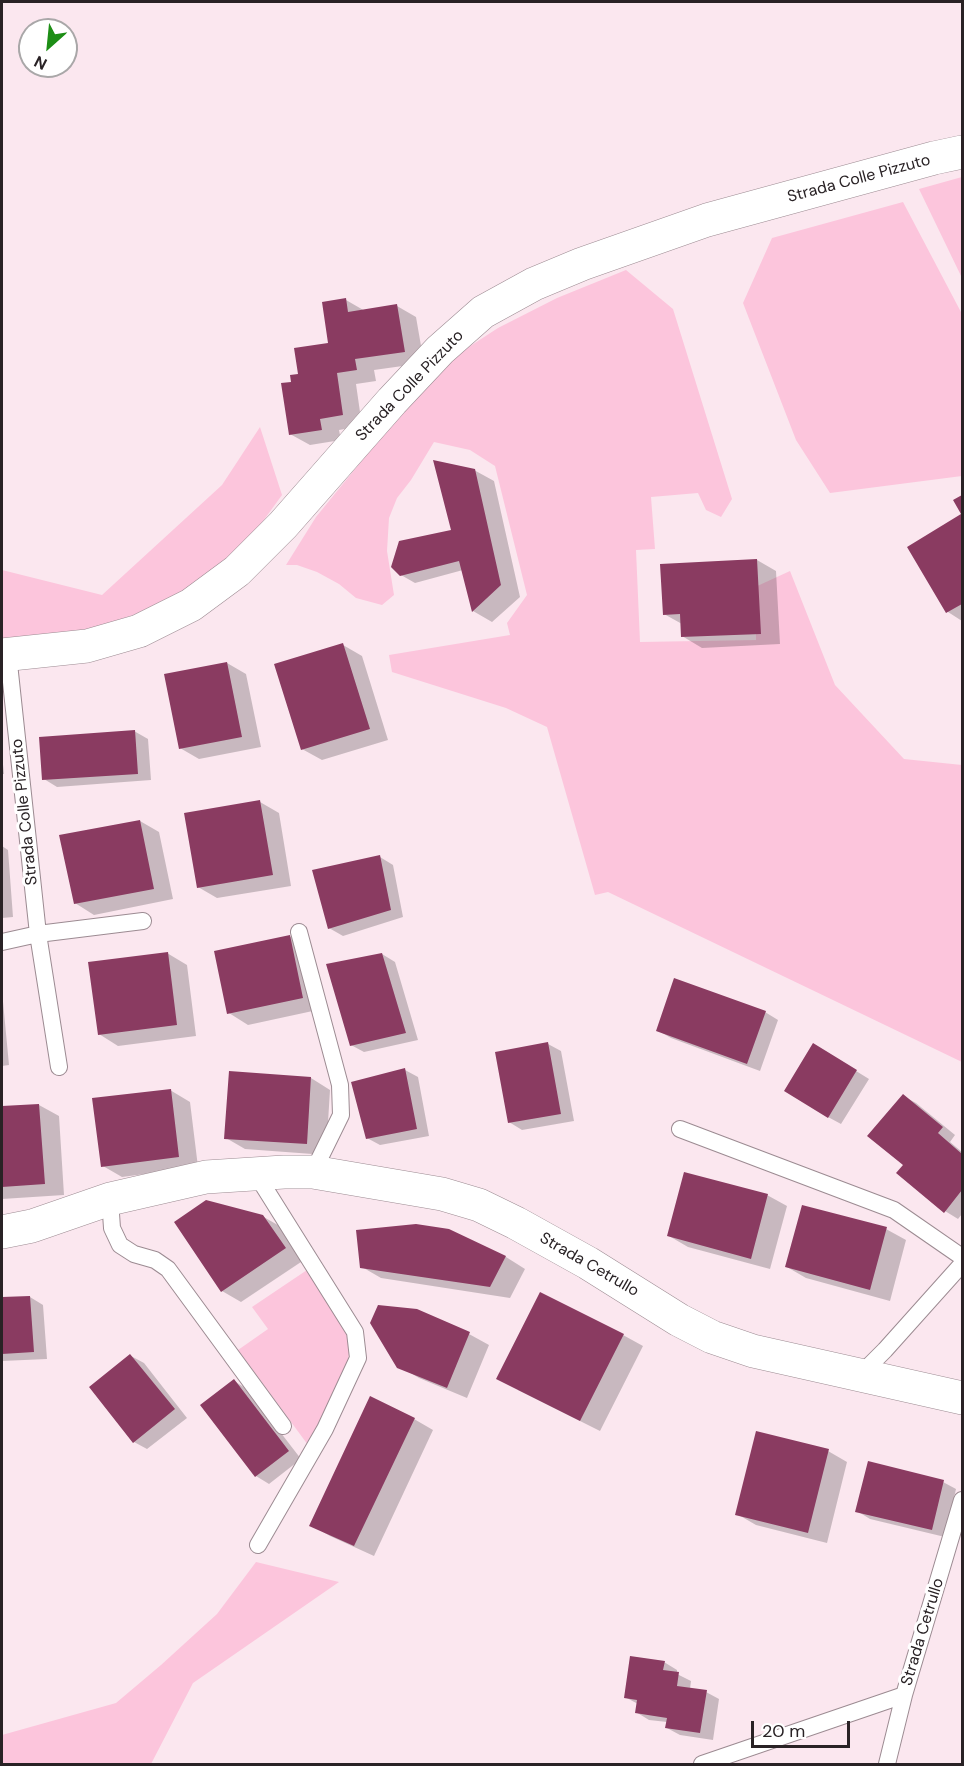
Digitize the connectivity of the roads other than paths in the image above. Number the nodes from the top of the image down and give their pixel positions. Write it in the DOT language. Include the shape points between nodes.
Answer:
graph roads {
  1 [pos="963,152"];
  2 [pos="5,655"];
  3 [pos="143,921"];
  4 [pos="299,932"];
  5 [pos="38,934"];
  6 [pos="2,942"];
  7 [pos="59,1067"];
  8 [pos="680,1129"];
  9 [pos="313,1172"];
  10 [pos="256,1174"];
  11 [pos="110,1199"];
  12 [pos="2,1232"];
  13 [pos="963,1257"];
  14 [pos="963,1264"];
  15 [pos="859,1376"];
  16 [pos="963,1398"];
  17 [pos="283,1426"];
  18 [pos="963,1500"];
  19 [pos="258,1545"];
  20 [pos="904,1695"];
  21 [pos="702,1764"];
  22 [pos="887,1764"];
  1 -- 2 [label="street, Strada Colle Pizzuto" via="706,220 534,284 483,312 440,350 283,525 237,571 190,605 139,631 87,646"];
  2 -- 5 [label="lane, Strada Colle Pizzuto"];
  3 -- 5 [label="lane"];
  4 -- 9 [label="lane" via="340,1084 341,1115"];
  5 -- 6 [label="lane"];
  5 -- 7 [label="lane, Strada Colle Pizzuto"];
  8 -- 13 [label="lane" via="894,1210"];
  9 -- 10 [label="street, Strada Cetrullo"];
  9 -- 15 [label="street, Strada Cetrullo" via="442,1194 479,1205 578,1257 712,1337 753,1351"];
  10 -- 11 [label="street, Strada Cetrullo" via="206,1177"];
  10 -- 19 [label="lane" via="355,1332 358,1358 325,1429"];
  11 -- 12 [label="street, Strada Cetrullo" via="32,1226"];
  11 -- 17 [label="lane" via="112,1228 120,1245 168,1269"];
  14 -- 15 [label="lane"];
  15 -- 16 [label="street, Strada Cetrullo"];
  18 -- 20 [label="lane, Strada Cetrullo"];
  20 -- 21 [label="lane"];
  20 -- 22 [label="lane, Strada Cetrullo"];
}
